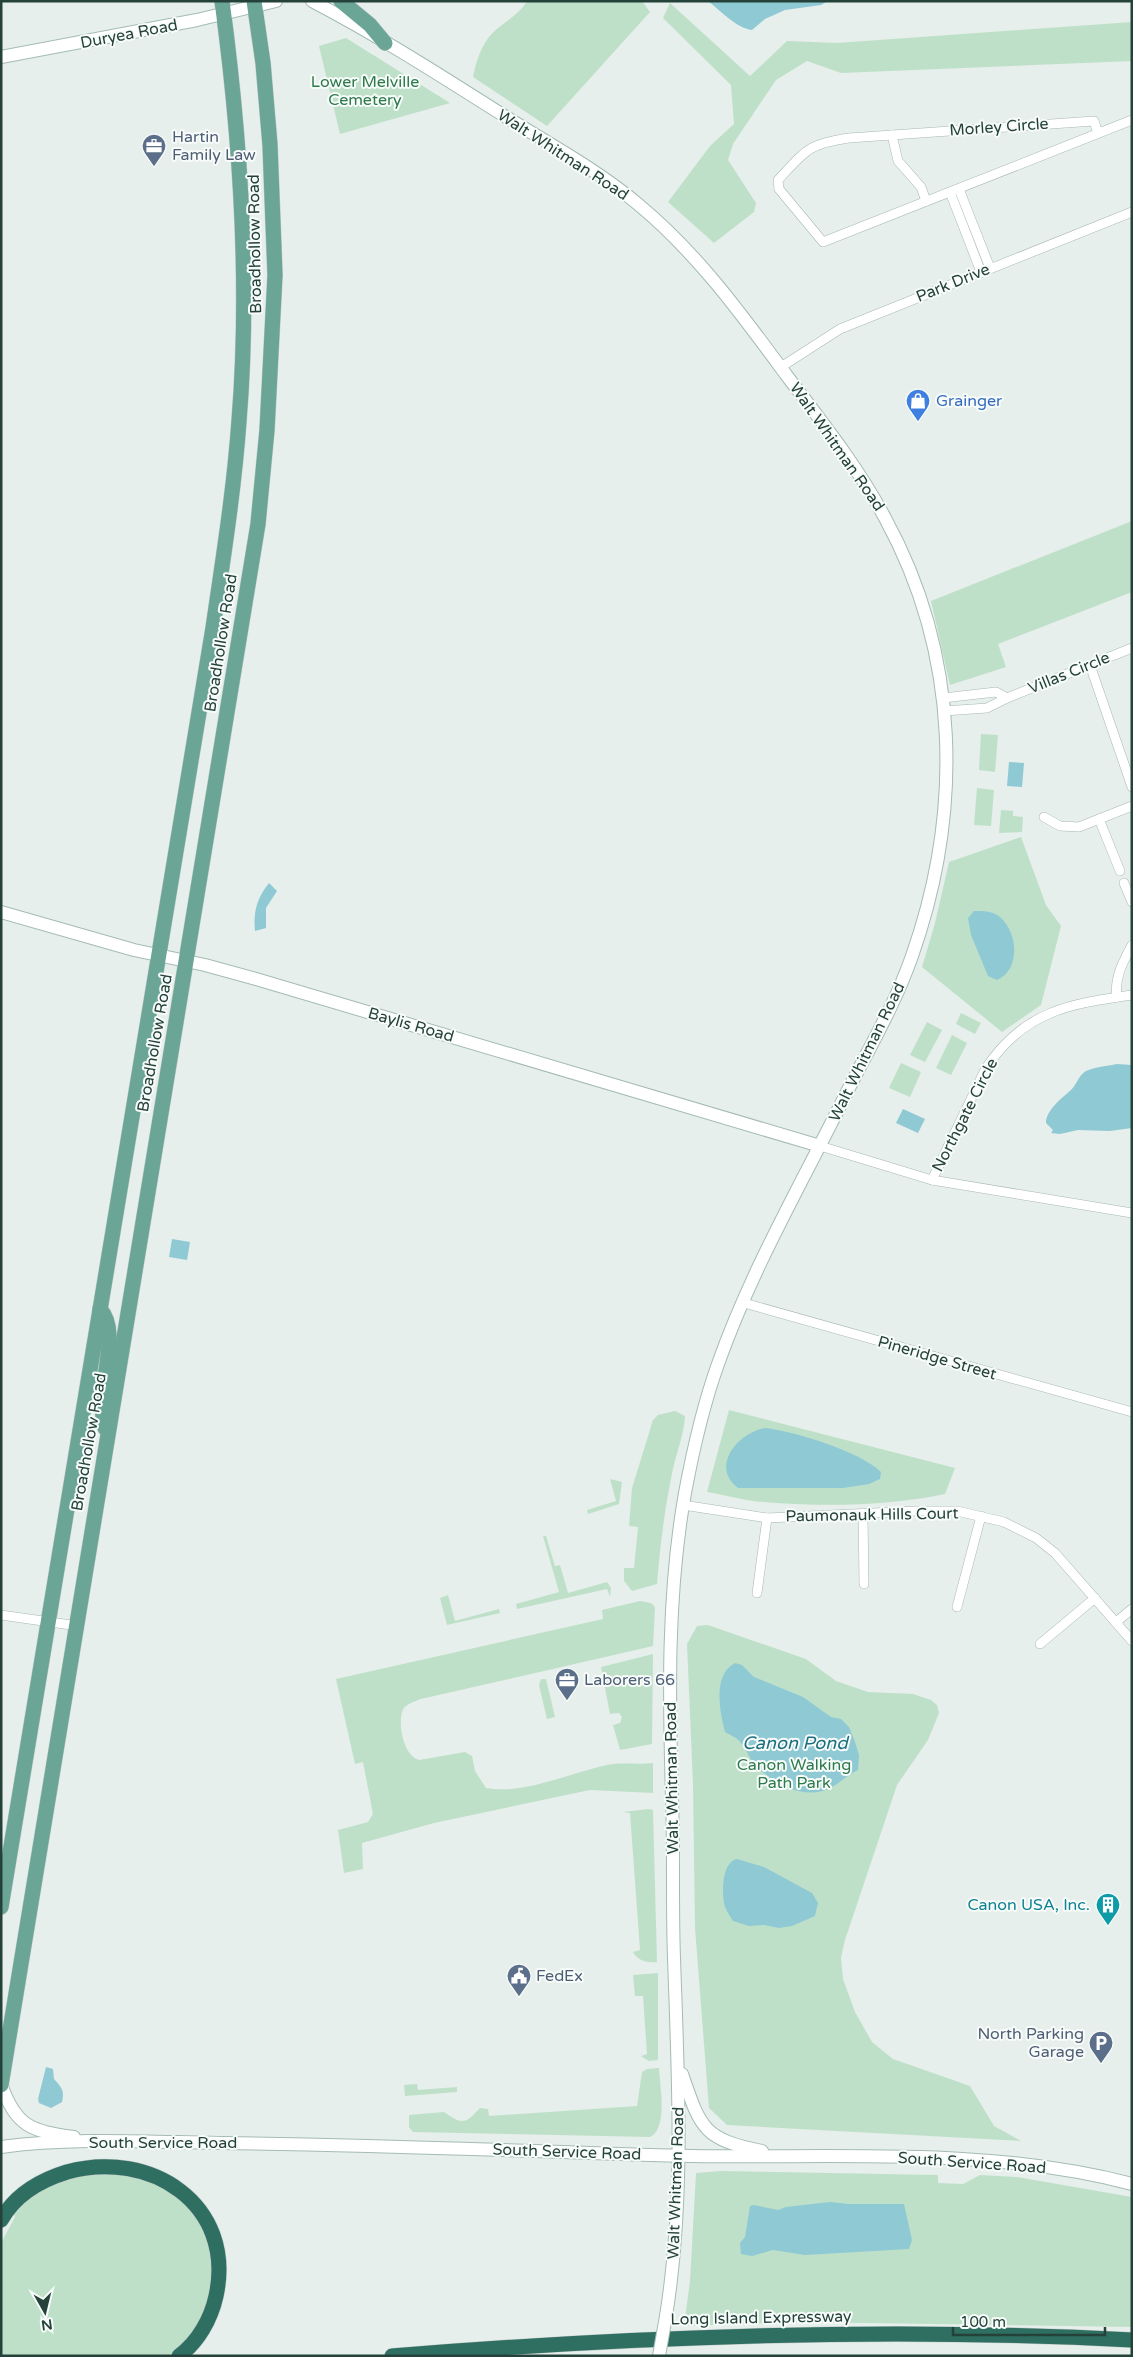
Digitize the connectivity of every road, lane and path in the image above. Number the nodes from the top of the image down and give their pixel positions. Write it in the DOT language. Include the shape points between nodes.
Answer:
graph roads {
  1 [pos="276,1"];
  2 [pos="312,1"];
  3 [pos="341,1"];
  4 [pos="254,4"];
  5 [pos="223,8"];
  6 [pos="385,43"];
  7 [pos="1,56"];
  8 [pos="1132,120"];
  9 [pos="1098,133"];
  10 [pos="892,135"];
  11 [pos="959,188"];
  12 [pos="950,192"];
  13 [pos="926,201"];
  14 [pos="1132,212"];
  15 [pos="990,268"];
  16 [pos="980,272"];
  17 [pos="781,367"];
  18 [pos="1132,648"];
  19 [pos="1090,665"];
  20 [pos="943,698"];
  21 [pos="1007,698"];
  22 [pos="944,712"];
  23 [pos="1132,787"];
  24 [pos="1132,806"];
  25 [pos="1044,817"];
  26 [pos="1099,819"];
  27 [pos="1120,871"];
  28 [pos="1124,883"];
  29 [pos="1132,902"];
  30 [pos="1,912"];
  31 [pos="1132,945"];
  32 [pos="158,956"];
  33 [pos="186,961"];
  34 [pos="1132,995"];
  35 [pos="1117,997"];
  36 [pos="820,1146"];
  37 [pos="932,1180"];
  38 [pos="1132,1213"];
  39 [pos="744,1302"];
  40 [pos="100,1309"];
  41 [pos="1132,1412"];
  42 [pos="107,1434"];
  43 [pos="683,1505"];
  44 [pos="862,1513"];
  45 [pos="981,1516"];
  46 [pos="767,1518"];
  47 [pos="864,1584"];
  48 [pos="757,1593"];
  49 [pos="1095,1598"];
  50 [pos="957,1606"];
  51 [pos="1132,1609"];
  52 [pos="1,1615"];
  53 [pos="48,1622"];
  54 [pos="1116,1622"];
  55 [pos="78,1626"];
  56 [pos="1132,1641"];
  57 [pos="1040,1644"];
  58 [pos="1,1907"];
  59 [pos="678,2063"];
  60 [pos="1,2084"];
  61 [pos="116,2142"];
  62 [pos="1,2147"];
  63 [pos="678,2156"];
  64 [pos="792,2156"];
  65 [pos="1132,2184"];
  66 [pos="1,2220"];
  67 [pos="1132,2340"];
  68 [pos="179,2356"];
  69 [pos="392,2356"];
  70 [pos="659,2356"];
  1 -- 4 [label="main road"];
  2 -- 6 [label="main road, Walt Whitman Road"];
  3 -- 6 [label="main road" via="370,25"];
  4 -- 5 [label="main road, Duryea Road"];
  4 -- 33 [label="main road, Broadhollow Road" via="268,118 274,225 274,323 267,430 258,524"];
  5 -- 7 [label="main road, Duryea Road"];
  5 -- 32 [label="main road, Broadhollow Road" via="234,96 241,238 240,420 226,542"];
  6 -- 17 [label="main road, Walt Whitman Road" via="578,162 644,209 708,272"];
  8 -- 9 [label="street, Morley Circle"];
  9 -- 10 [label="street, Morley Circle" via="1094,121"];
  9 -- 11 [label="street, Morley Circle"];
  10 -- 13 [label="street" via="898,161 921,187"];
  10 -- 13 [label="street, Morley Circle" via="822,142 805,151 778,180 779,189 823,242"];
  11 -- 12 [label="street, Morley Circle"];
  11 -- 15 [label="street"];
  12 -- 13 [label="street, Morley Circle"];
  12 -- 16 [label="street"];
  14 -- 15 [label="street, Park Drive"];
  15 -- 16 [label="street, Park Drive"];
  16 -- 17 [label="street, Park Drive" via="840,329"];
  17 -- 20 [label="main road, Walt Whitman Road" via="864,480 899,545 923,608"];
  18 -- 19 [label="street, Villas Circle"];
  19 -- 21 [label="street, Villas Circle"];
  19 -- 23 [label="street"];
  20 -- 21 [label="street, Villas Circle" via="996,692"];
  20 -- 22 [label="main road, Walt Whitman Road"];
  21 -- 22 [label="street, Villas Circle" via="987,708"];
  22 -- 36 [label="main road, Walt Whitman Road" via="947,769 944,824 930,902 901,982"];
  24 -- 26 [label="street"];
  25 -- 26 [label="street" via="1060,826 1079,826"];
  26 -- 27 [label="street"];
  28 -- 29 [label="street"];
  30 -- 32 [label="main road, Baylis Road"];
  31 -- 35 [label="street" via="1120,968"];
  32 -- 33 [label="main road, Baylis Road"];
  32 -- 40 [label="main road, Broadhollow Road"];
  33 -- 36 [label="main road, Baylis Road"];
  33 -- 42 [label="main road, Broadhollow Road"];
  34 -- 35 [label="street, Northgate Circle"];
  35 -- 37 [label="street, Northgate Circle" via="1067,1006 1045,1014 1014,1034 986,1068"];
  36 -- 37 [label="street, Northgate Circle"];
  36 -- 39 [label="main road, Walt Whitman Road"];
  37 -- 38 [label="street, Northgate Circle"];
  39 -- 41 [label="street, Pineridge Street"];
  39 -- 43 [label="main road, Walt Whitman Road" via="713,1379 693,1450"];
  40 -- 42 [label="main road" via="110,1329 101,1395 101,1414"];
  40 -- 53 [label="main road, Broadhollow Road"];
  42 -- 55 [label="main road, Broadhollow Road"];
  43 -- 46 [label="street, Paumonauk Hills Court"];
  43 -- 59 [label="main road, Walt Whitman Road" via="672,1596 670,1716"];
  44 -- 45 [label="street, Paumonauk Hills Court" via="957,1511"];
  44 -- 46 [label="street, Paumonauk Hills Court"];
  44 -- 47 [label="street"];
  45 -- 49 [label="street, Paumonauk Hills Court" via="1004,1522 1036,1538 1060,1558"];
  45 -- 50 [label="street"];
  46 -- 48 [label="street"];
  49 -- 54 [label="street, Paumonauk Hills Court"];
  49 -- 57 [label="street"];
  51 -- 54 [label="street"];
  52 -- 53 [label="street"];
  53 -- 55 [label="street"];
  53 -- 58 [label="main road, Broadhollow Road"];
  54 -- 56 [label="street, Paumonauk Hills Court"];
  55 -- 60 [label="main road, Broadhollow Road"];
  59 -- 63 [label="main road, Walt Whitman Road"];
  59 -- 64 [label="main road" via="700,2123 717,2139 732,2145"];
  60 -- 61 [label="main road" via="8,2105 23,2122 42,2132"];
  61 -- 62 [label="main road, South Service Road"];
  61 -- 63 [label="main road, South Service Road" via="355,2145"];
  63 -- 64 [label="main road, South Service Road"];
  63 -- 70 [label="main road, Walt Whitman Road, bridge" via="673,2257"];
  64 -- 65 [label="main road, South Service Road" via="998,2162 1099,2175"];
  66 -- 68 [label="highway" via="11,2205 33,2186 82,2168 114,2166 146,2172 170,2183 191,2200 205,2219 219,2261 214,2307 201,2334"];
  67 -- 69 [label="highway, Long Island Expressway" via="956,2334 696,2336"];
}
